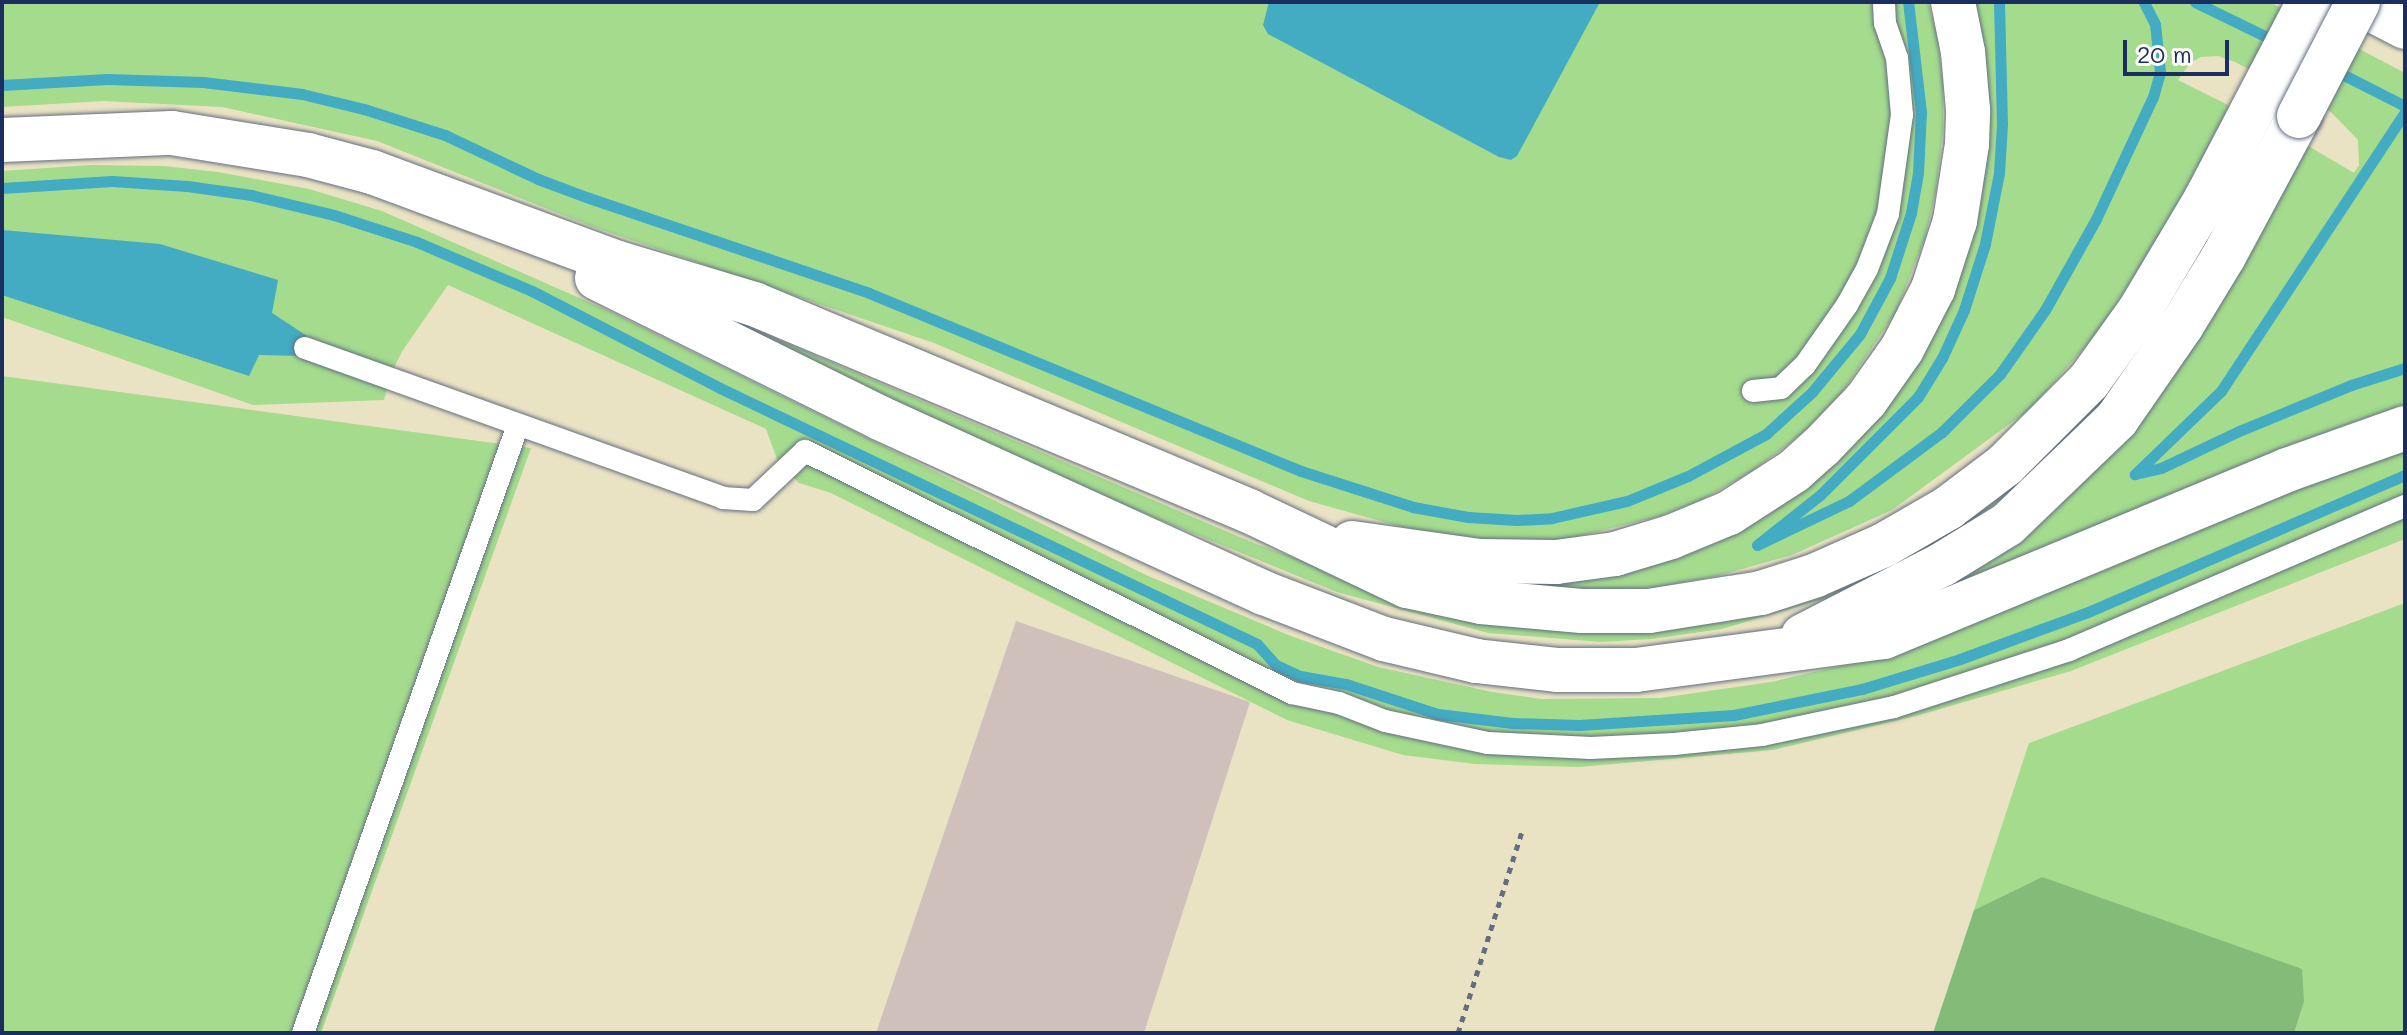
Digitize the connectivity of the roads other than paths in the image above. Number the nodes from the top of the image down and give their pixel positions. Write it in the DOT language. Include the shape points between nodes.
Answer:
graph roads {
  1 [pos="1884,2"];
  2 [pos="1953,2"];
  3 [pos="2309,2"];
  4 [pos="2357,2"];
  5 [pos="2405,27"];
  6 [pos="2,140"];
  7 [pos="428,195"];
  8 [pos="305,348"];
  9 [pos="1753,391"];
  10 [pos="518,425"];
  11 [pos="2405,428"];
  12 [pos="2405,506"];
  13 [pos="1306,536"];
  14 [pos="1776,650"];
  15 [pos="303,1033"];
  1 -- 9 [label="lane" via="1902,115 1888,214 1867,269 1805,365 1781,388"];
  2 -- 13 [label="highway" via="1966,78 1967,144 1945,254 1902,349 1866,400 1794,471 1702,526 1587,559 1480,561"];
  3 -- 13 [label="highway" via="2173,255 2089,381 2005,465 1948,508 1884,545 1761,593 1649,611 1582,611 1481,602 1407,586"];
  4 -- 5 [label="highway"];
  4 -- 14 [label="highway, bridge" via="2182,325 2117,419 1995,532"];
  6 -- 7 [label="highway" via="186,135 308,155 372,172"];
  7 -- 13 [label="highway" via="618,263 754,304"];
  7 -- 14 [label="highway" via="880,418 1264,593 1384,639 1476,661 1557,670 1636,670"];
  8 -- 10 [label="lane"];
  10 -- 12 [label="lane" via="741,501 765,491 805,451 1292,693 1445,736 1552,747 1628,747 1762,735 1894,707 2069,650"];
  10 -- 15 [label="lane"];
  11 -- 14 [label="highway" via="2287,470 1884,637"];
}
